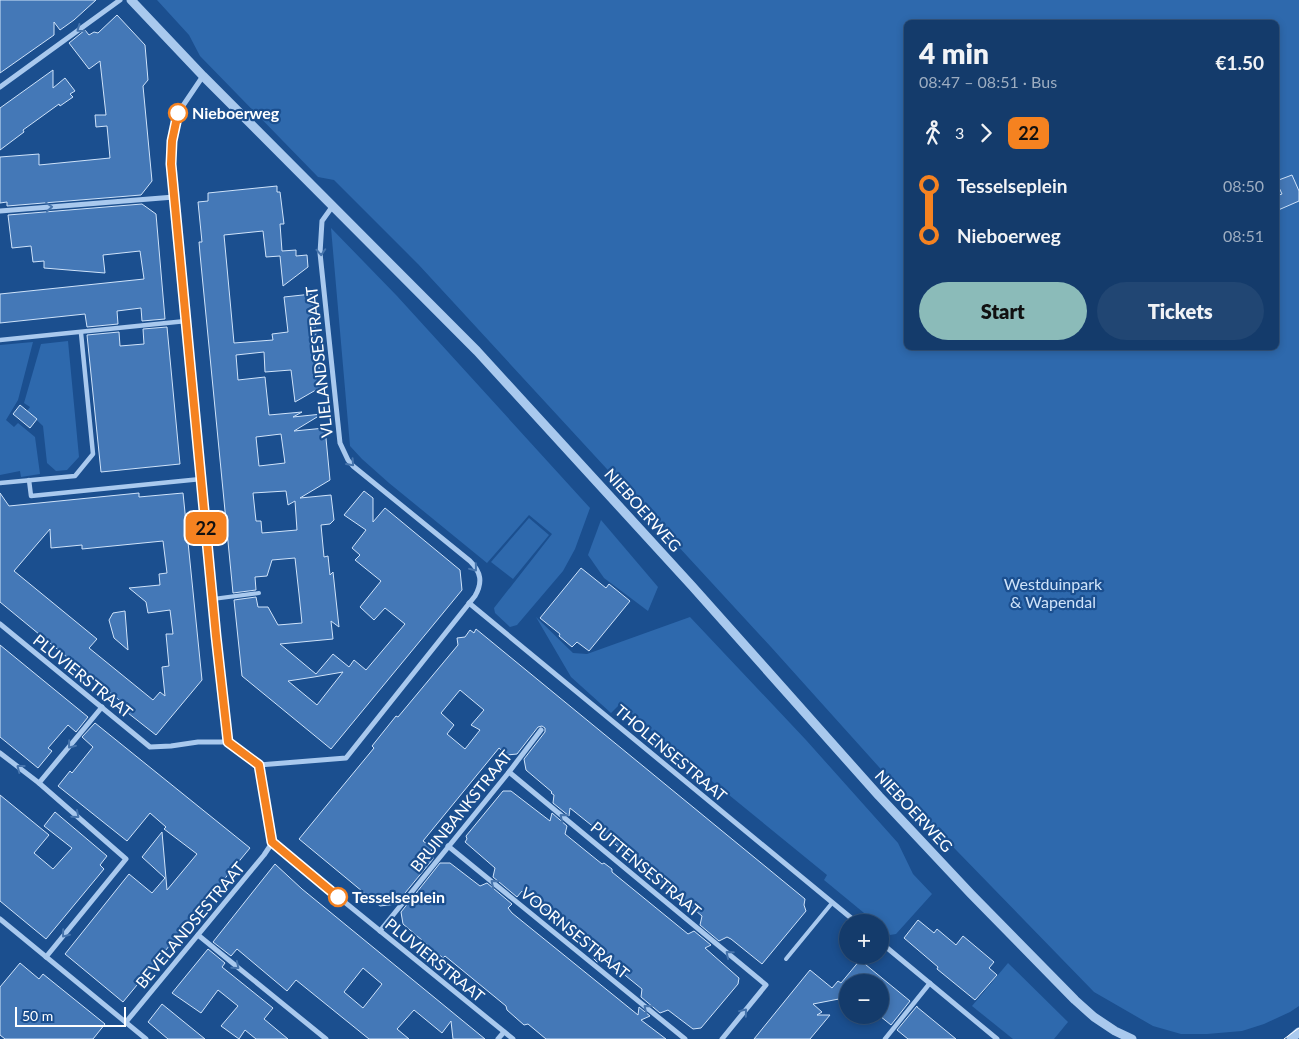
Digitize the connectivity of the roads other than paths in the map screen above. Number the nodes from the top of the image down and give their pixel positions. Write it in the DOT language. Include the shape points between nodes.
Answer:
graph roads {
  1 [pos="120,0"];
  2 [pos="131,0"];
  3 [pos="203,76"];
  4 [pos="0,87"];
  5 [pos="174,197"];
  6 [pos="332,207"];
  7 [pos="0,211"];
  8 [pos="186,320"];
  9 [pos="81,333"];
  10 [pos="0,340"];
  11 [pos="201,479"];
  12 [pos="29,480"];
  13 [pos="0,483"];
  14 [pos="259,593"];
  15 [pos="213,599"];
  16 [pos="469,603"];
  17 [pos="0,624"];
  18 [pos="102,707"];
  19 [pos="542,730"];
  20 [pos="228,742"];
  21 [pos="0,753"];
  22 [pos="259,765"];
  23 [pos="509,772"];
  24 [pos="40,783"];
  25 [pos="272,842"];
  26 [pos="448,846"];
  27 [pos="832,903"];
  28 [pos="846,914"];
  29 [pos="0,919"];
  30 [pos="380,931"];
  31 [pos="198,935"];
  32 [pos="889,949"];
  33 [pos="46,957"];
  34 [pos="786,959"];
  35 [pos="930,983"];
  36 [pos="126,1022"];
  37 [pos="504,1032"];
  38 [pos="1299,1032"];
  39 [pos="146,1039"];
  40 [pos="326,1039"];
  41 [pos="498,1039"];
  42 [pos="513,1039"];
  43 [pos="685,1039"];
  44 [pos="722,1039"];
  45 [pos="885,1039"];
  46 [pos="997,1039"];
  47 [pos="1132,1039"];
  48 [pos="1291,1039"];
  1 -- 4 [label="street, one-way"];
  2 -- 3 [label="street, NIEBOERWEG"];
  3 -- 5 [label="street" via="178,113 172,141"];
  3 -- 6 [label="street, NIEBOERWEG"];
  7 -- 5 [label="street, one-way"];
  5 -- 8 [label="street"];
  6 -- 16 [label="street, VLIELANDSESTRAAT, one-way" via="322,221 320,253 343,453 353,466 477,569 479,589"];
  6 -- 47 [label="street, NIEBOERWEG" via="477,350 971,894 1075,1000 1094,1017"];
  8 -- 9 [label="street"];
  8 -- 11 [label="street"];
  9 -- 10 [label="street"];
  9 -- 12 [label="street" via="93,454 75,476"];
  11 -- 12 [label="street" via="31,496"];
  11 -- 15 [label="street"];
  12 -- 13 [label="street"];
  14 -- 15 [label="lane"];
  15 -- 20 [label="street"];
  16 -- 22 [label="street" via="346,758"];
  16 -- 27 [label="street, THOLENSESTRAAT"];
  17 -- 18 [label="street, PLUVIERSTRAAT"];
  18 -- 20 [label="street, PLUVIERSTRAAT" via="150,747"];
  18 -- 24 [label="street, one-way"];
  19 -- 23 [label="street, BRUINBANKSTRAAT"];
  20 -- 22 [label="street"];
  24 -- 21 [label="street, one-way"];
  22 -- 25 [label="street"];
  23 -- 26 [label="street, BRUINBANKSTRAAT"];
  44 -- 23 [label="street, PUTTENSESTRAAT, one-way" via="766,985"];
  24 -- 33 [label="street, one-way" via="126,859"];
  25 -- 30 [label="street, PLUVIERSTRAAT"];
  25 -- 31 [label="street, BEVELANDSESTRAAT"];
  26 -- 30 [label="street, BRUINBANKSTRAAT"];
  43 -- 26 [label="street, VOORNSESTRAAT, one-way"];
  27 -- 28 [label="street, THOLENSESTRAAT"];
  27 -- 34 [label="lane"];
  29 -- 33 [label="street"];
  30 -- 37 [label="street, PLUVIERSTRAAT"];
  31 -- 36 [label="street, BEVELANDSESTRAAT"];
  31 -- 40 [label="street, one-way"];
  32 -- 35 [label="street"];
  33 -- 36 [label="street"];
  35 -- 45 [label="street"];
  35 -- 46 [label="street"];
  36 -- 39 [label="street"];
  37 -- 41 [label="street"];
  37 -- 42 [label="street, PLUVIERSTRAAT"];
  38 -- 48 [label="street"];
}
